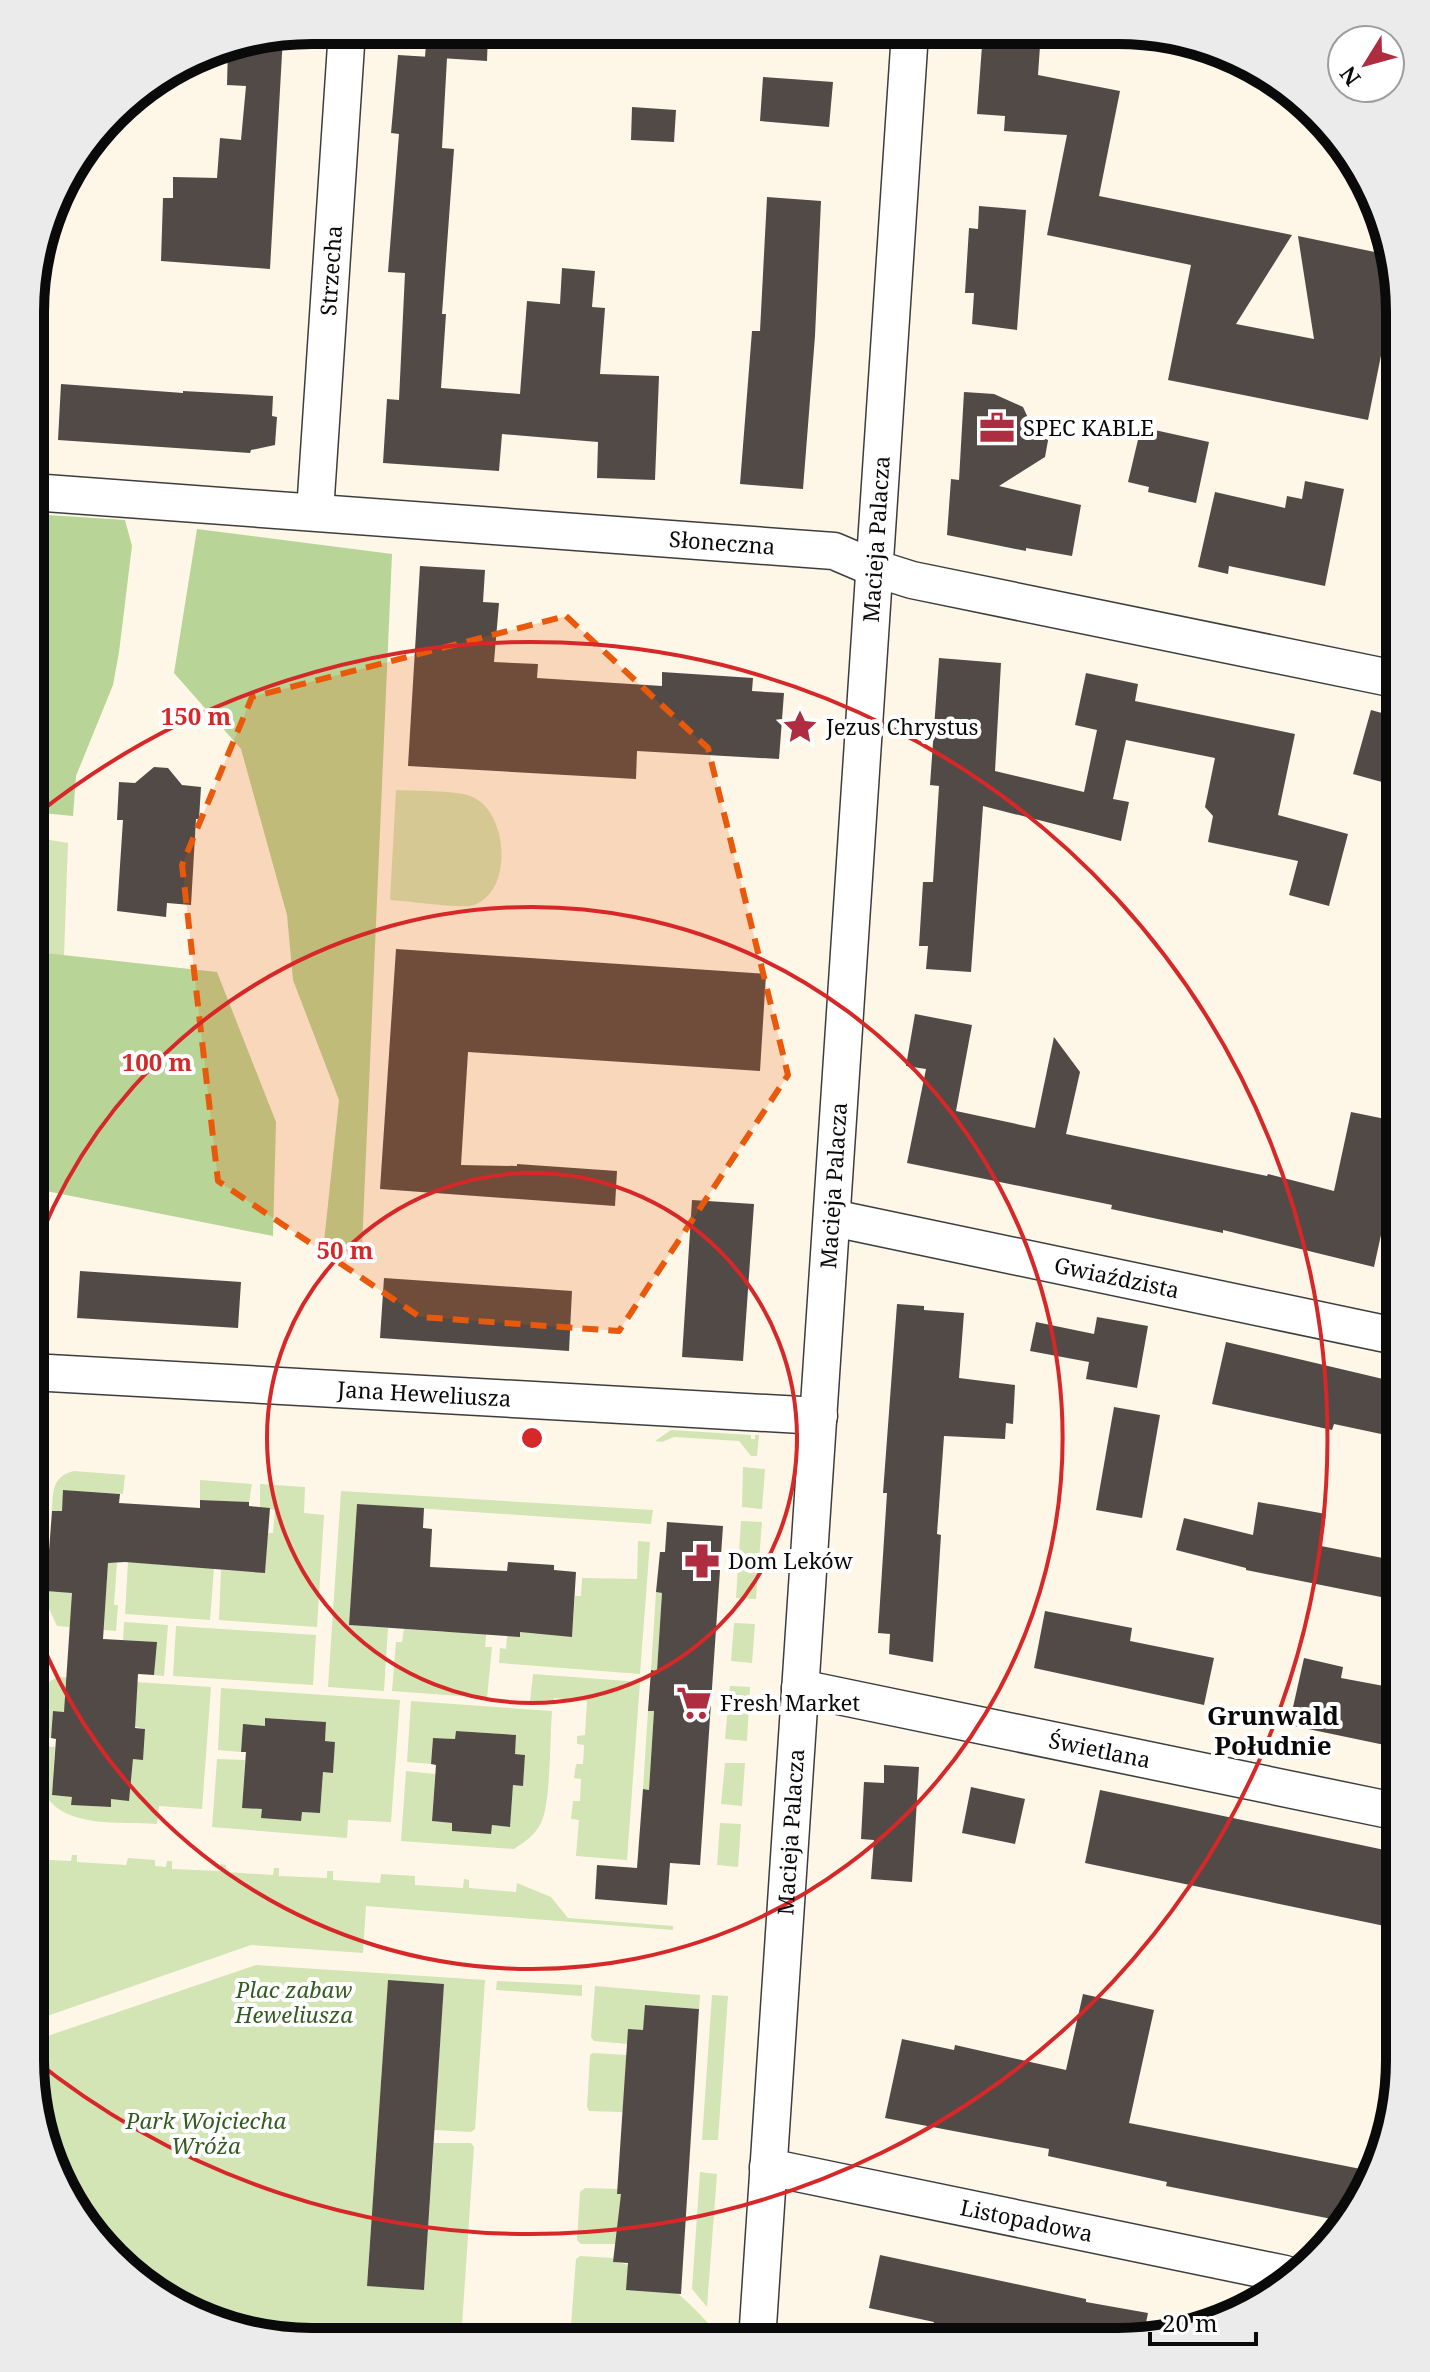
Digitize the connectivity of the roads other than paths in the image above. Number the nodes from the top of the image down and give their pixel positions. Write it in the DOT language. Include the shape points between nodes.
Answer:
graph roads {
  1 [pos="909,44"];
  2 [pos="346,45"];
  3 [pos="44,493"];
  4 [pos="315,512"];
  5 [pos="874,568"];
  6 [pos="1386,677"];
  7 [pos="833,1218"];
  8 [pos="1385,1334"];
  9 [pos="44,1373"];
  10 [pos="819,1416"];
  11 [pos="800,1688"];
  12 [pos="1385,1809"];
  13 [pos="768,2167"];
  14 [pos="1281,2273"];
  15 [pos="758,2328"];
  1 -- 5 [label="street, Macieja Palacza"];
  2 -- 4 [label="street, Strzecha"];
  3 -- 4 [label="street, Słoneczna"];
  4 -- 5 [label="street, Słoneczna" via="834,551"];
  5 -- 6 [label="street, Słoneczna"];
  5 -- 7 [label="street, Macieja Palacza"];
  7 -- 8 [label="street, Gwiaździsta"];
  7 -- 10 [label="street, Macieja Palacza"];
  9 -- 10 [label="street, Jana Heweliusza"];
  10 -- 11 [label="street, Macieja Palacza"];
  11 -- 12 [label="street, Świetlana"];
  11 -- 13 [label="street, Macieja Palacza"];
  13 -- 14 [label="street, Listopadowa"];
  13 -- 15 [label="street, Macieja Palacza"];
}
